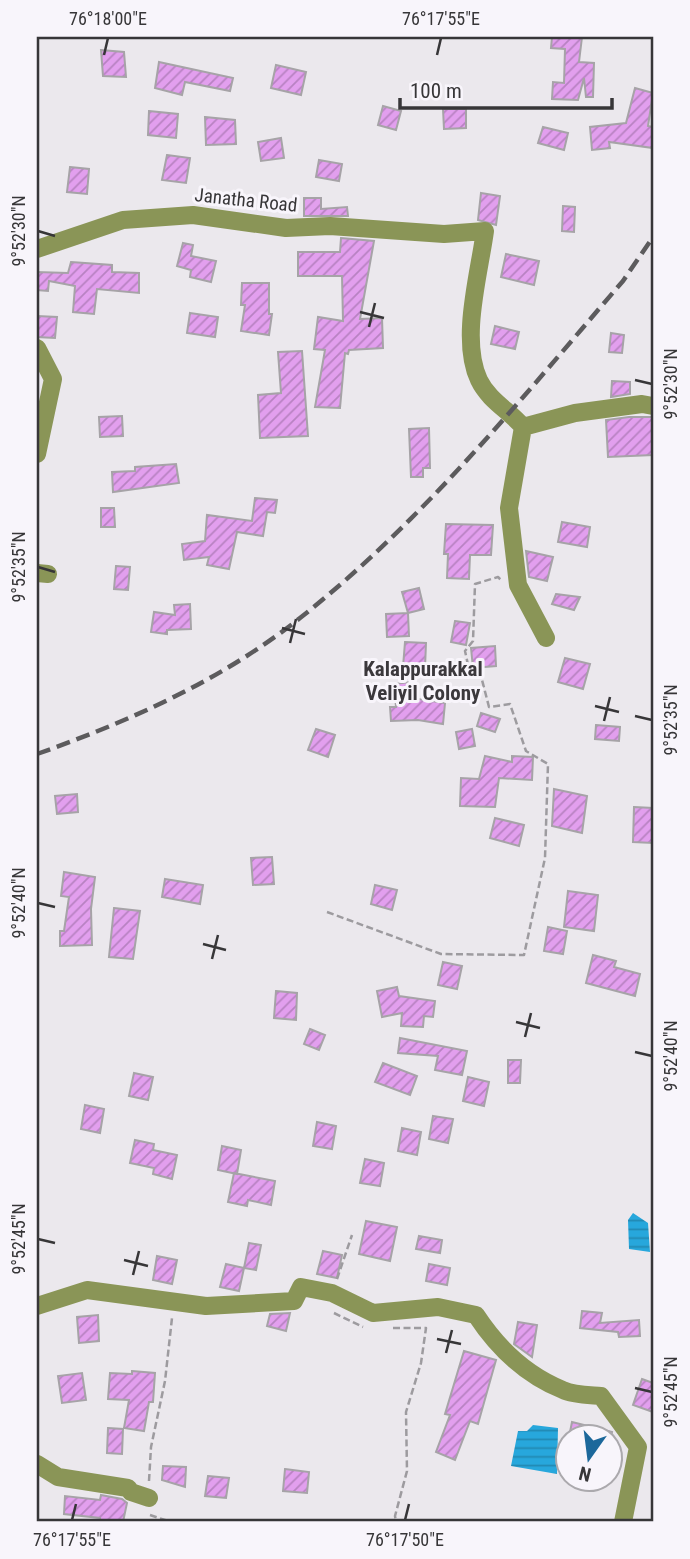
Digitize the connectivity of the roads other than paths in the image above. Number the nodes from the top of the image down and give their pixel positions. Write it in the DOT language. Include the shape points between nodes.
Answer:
graph roads {
  1 [pos="37,248"];
  2 [pos="37,348"];
  3 [pos="653,406"];
  4 [pos="523,427"];
  5 [pos="37,454"];
  6 [pos="546,638"];
  7 [pos="37,1306"];
  8 [pos="37,1464"];
  9 [pos="149,1498"];
  10 [pos="623,1522"];
  1 -- 4 [label="street, Janatha Road" via="122,220 193,215 286,228 330,226 443,234 485,231 469,348 480,381 502,410"];
  2 -- 5 [label="street" via="53,379"];
  3 -- 4 [label="street" via="575,413"];
  4 -- 6 [label="street" via="509,508 518,585"];
  7 -- 10 [label="street" via="87,1290 206,1306 293,1301 301,1287 332,1293 373,1312 438,1307 476,1315 494,1343 526,1369 564,1391 601,1396 638,1447"];
  8 -- 9 [label="street" via="58,1477 128,1488"];
}
